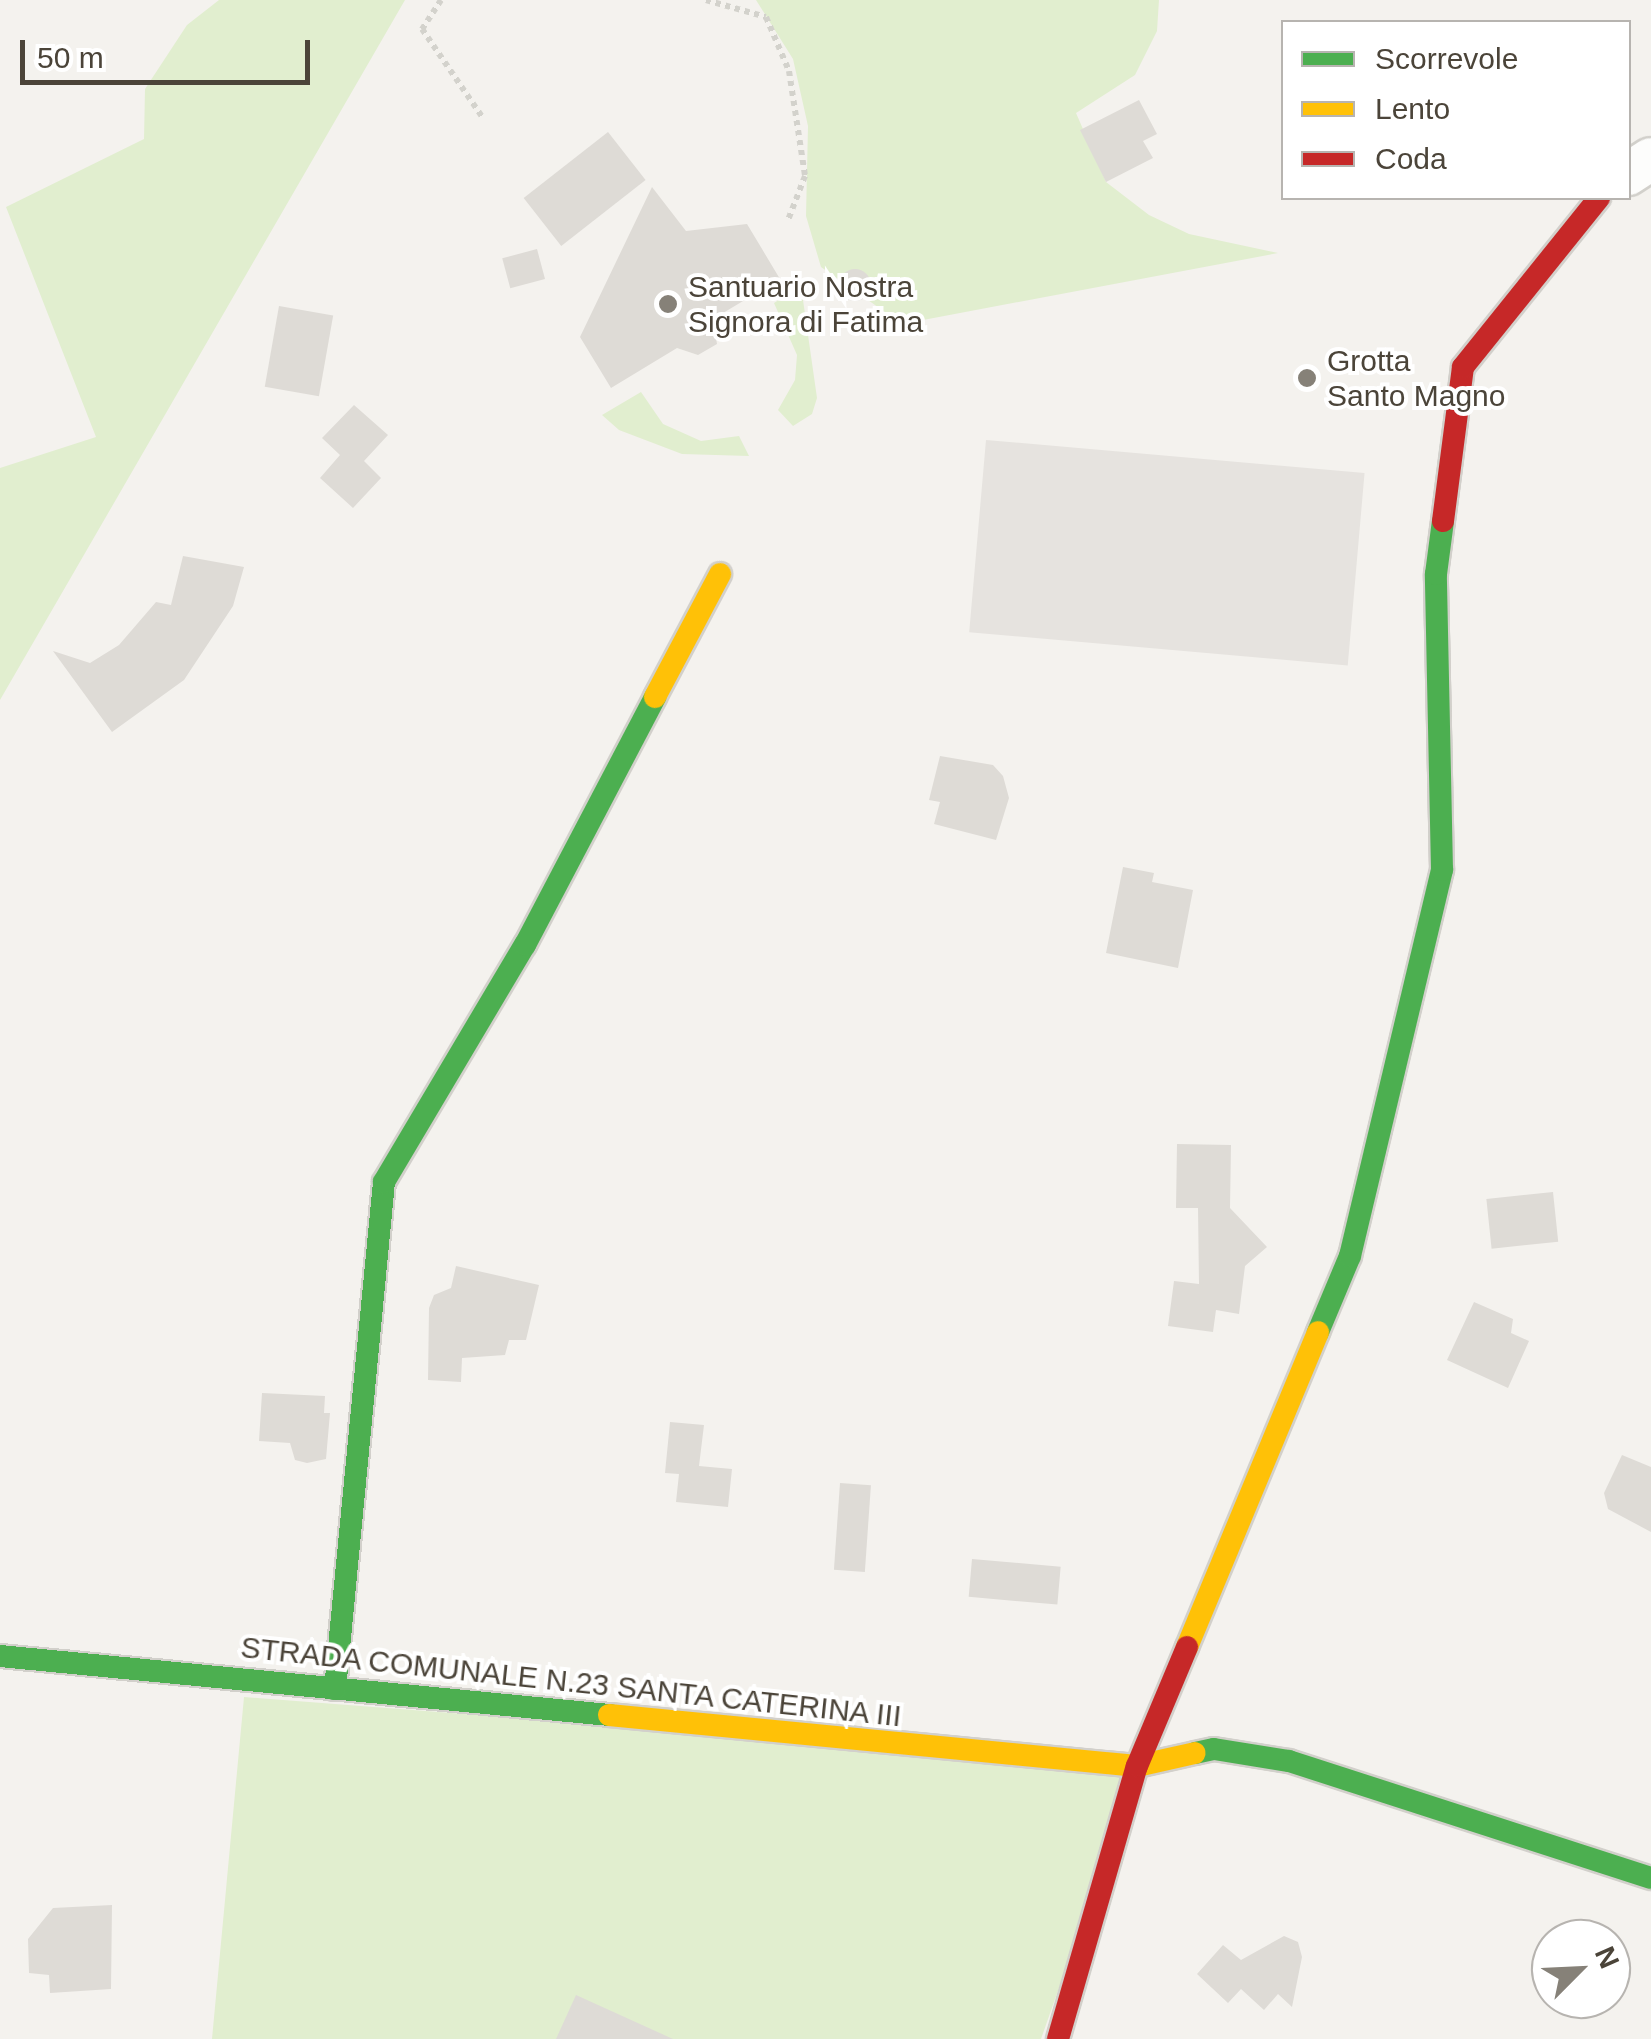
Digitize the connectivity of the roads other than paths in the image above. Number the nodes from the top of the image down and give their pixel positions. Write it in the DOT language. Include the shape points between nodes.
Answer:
graph roads {
  1 [pos="1598,200"];
  2 [pos="720,574"];
  3 [pos="0,1656"];
  4 [pos="335,1689"];
  5 [pos="1137,1766"];
  6 [pos="1651,1878"];
  7 [pos="1058,2039"];
  1 -- 5 [label="street" via="1463,367 1436,574 1442,870 1350,1256"];
  2 -- 4 [label="street" via="526,945 384,1182"];
  3 -- 4 [label="street, STRADA COMUNALE N.23 SANTA CATERINA III"];
  4 -- 5 [label="street, STRADA COMUNALE N.23 SANTA CATERINA III"];
  5 -- 6 [label="street, STRADA COMUNALE N.23 SANTA CATERINA III" via="1214,1749 1289,1761"];
  5 -- 7 [label="street"];
}
